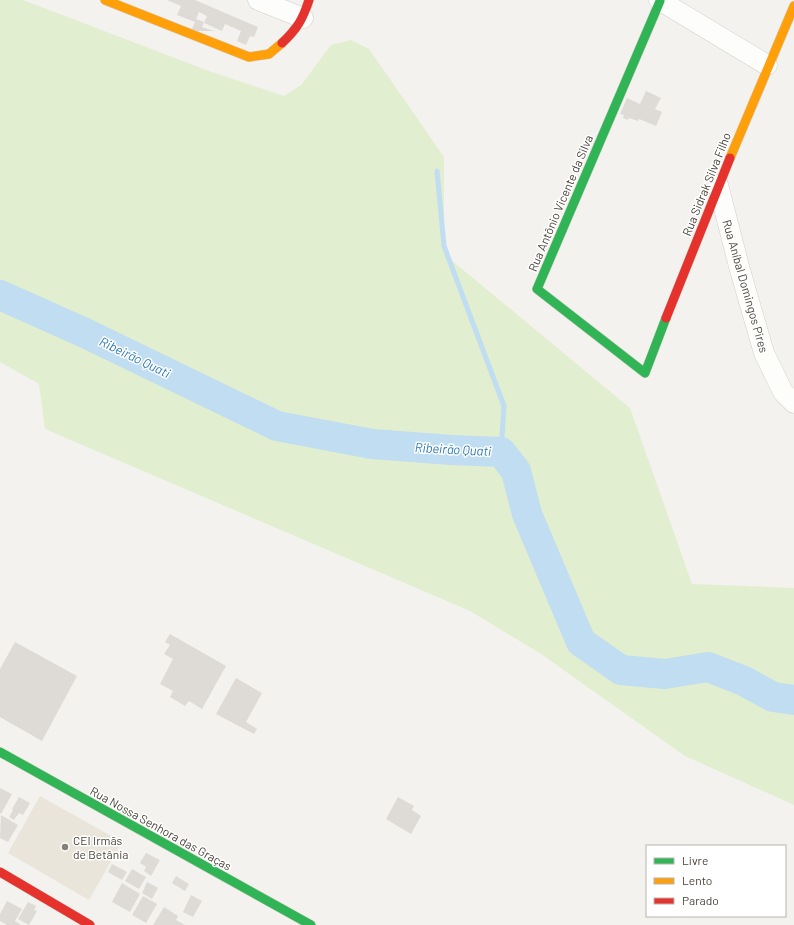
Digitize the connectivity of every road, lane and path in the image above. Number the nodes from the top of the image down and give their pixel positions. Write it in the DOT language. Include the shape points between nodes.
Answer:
graph roads {
  1 [pos="105,0"];
  2 [pos="258,0"];
  3 [pos="659,0"];
  4 [pos="794,6"];
  5 [pos="301,17"];
  6 [pos="768,65"];
  7 [pos="718,185"];
  8 [pos="645,373"];
  9 [pos="794,402"];
  10 [pos="0,752"];
  11 [pos="0,872"];
  12 [pos="301,922"];
  13 [pos="90,925"];
  1 -- 5 [label="street" via="249,57 269,54"];
  2 -- 5 [label="street"];
  3 -- 6 [label="street"];
  3 -- 8 [label="street, Rua Antônio Vicente da Silva" via="537,289"];
  4 -- 6 [label="street, Rua Sidrak Silva Filho"];
  6 -- 7 [label="street, Rua Sidrak Silva Filho"];
  7 -- 8 [label="street, Rua Sidrak Silva Filho"];
  7 -- 9 [label="street, Rua Aníbal Domingos Pires" via="764,353 783,392"];
  10 -- 12 [label="street, Rua Nossa Senhora das Graças"];
  11 -- 13 [label="street"];
}
